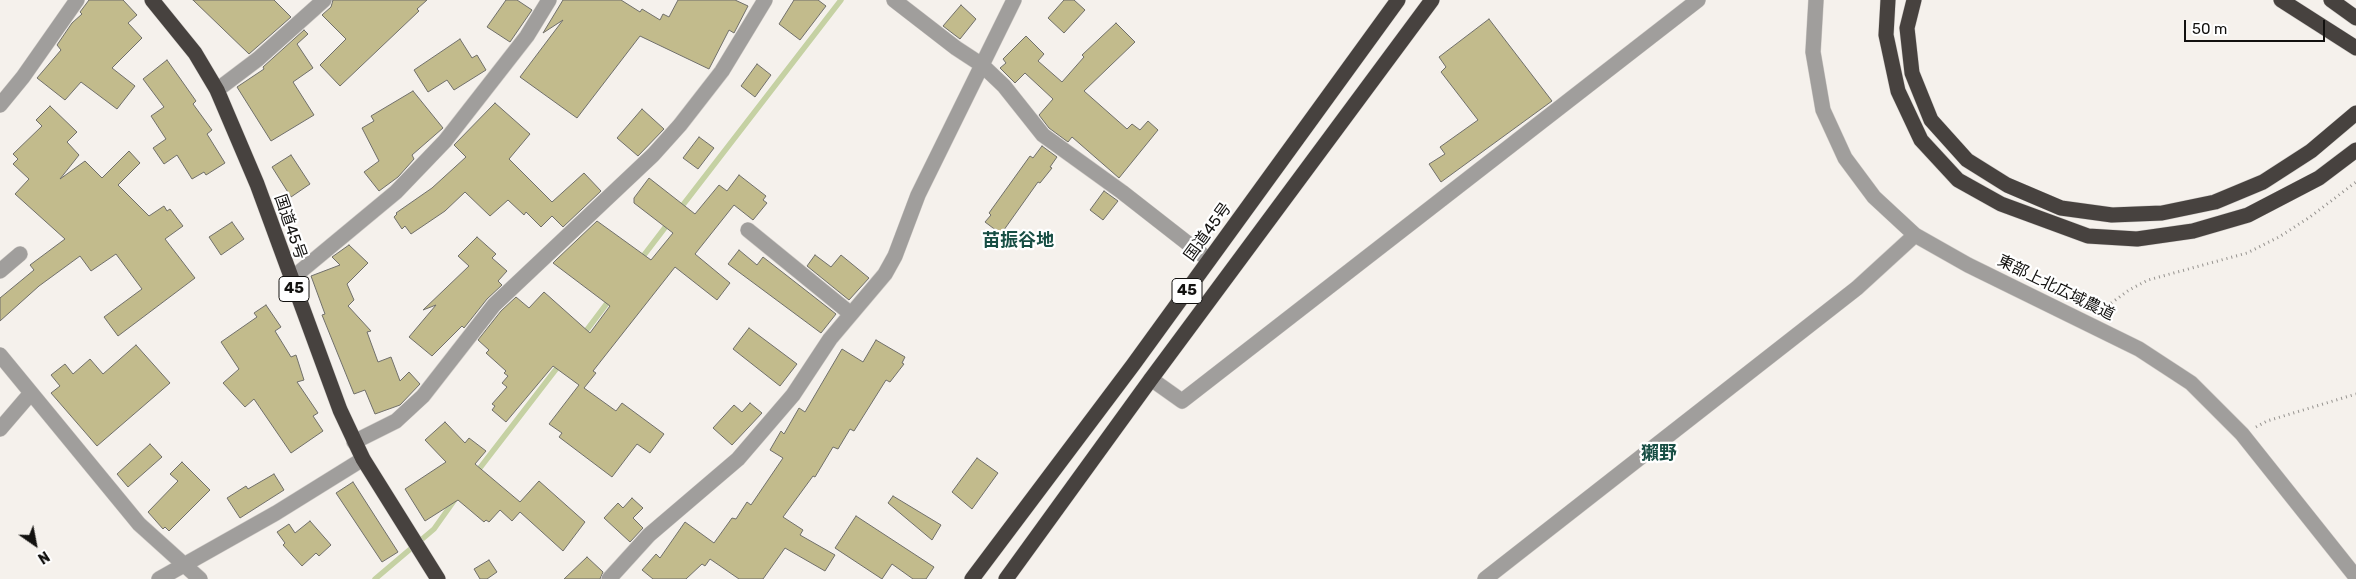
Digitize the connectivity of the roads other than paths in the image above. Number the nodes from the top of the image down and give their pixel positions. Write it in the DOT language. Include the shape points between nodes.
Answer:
graph roads {
  1 [pos="77,0"];
  2 [pos="152,0"];
  3 [pos="324,0"];
  4 [pos="549,0"];
  5 [pos="765,0"];
  6 [pos="894,0"];
  7 [pos="1014,0"];
  8 [pos="1398,0"];
  9 [pos="1432,0"];
  10 [pos="1698,0"];
  11 [pos="1816,0"];
  12 [pos="1888,0"];
  13 [pos="1914,0"];
  14 [pos="2281,0"];
  15 [pos="2331,0"];
  16 [pos="2356,18"];
  17 [pos="2356,48"];
  18 [pos="982,65"];
  19 [pos="217,90"];
  20 [pos="0,105"];
  21 [pos="2356,113"];
  22 [pos="2356,150"];
  23 [pos="748,230"];
  24 [pos="1915,235"];
  25 [pos="20,254"];
  26 [pos="1209,260"];
  27 [pos="0,271"];
  28 [pos="290,280"];
  29 [pos="851,314"];
  30 [pos="0,355"];
  31 [pos="1150,380"];
  32 [pos="31,393"];
  33 [pos="0,429"];
  34 [pos="354,442"];
  35 [pos="363,459"];
  36 [pos="184,564"];
  37 [pos="2356,577"];
  38 [pos="159,579"];
  39 [pos="200,579"];
  40 [pos="438,579"];
  41 [pos="609,579"];
  42 [pos="972,579"];
  43 [pos="1006,579"];
  44 [pos="1485,579"];
  1 -- 20 [label="street"];
  2 -- 19 [label="highway, 国道45号 / 45" via="195,53"];
  3 -- 19 [label="street" via="258,59"];
  4 -- 28 [label="street" via="527,36 445,141 396,192"];
  5 -- 34 [label="street" via="722,71 653,155 494,305 423,396 396,421"];
  6 -- 18 [label="street"];
  7 -- 18 [label="street"];
  8 -- 26 [label="highway, 国道45号 / 45"];
  9 -- 31 [label="highway, 45"];
  10 -- 31 [label="street" via="1182,402"];
  11 -- 24 [label="street, 東部上北広域農道" via="1813,52 1823,110 1845,158 1874,197"];
  12 -- 22 [label="highway" via="1886,35 1898,91 1921,140 1958,180 2001,204 2088,236 2138,239 2193,231 2248,215 2319,178"];
  13 -- 21 [label="highway" via="1907,28 1912,73 1932,120 1967,160 2007,185 2061,208 2112,215 2145,214 2216,202 2263,182 2311,150"];
  14 -- 17 [label="highway"];
  15 -- 16 [label="highway"];
  18 -- 26 [label="street" via="1004,86 1043,135"];
  18 -- 29 [label="street" via="918,194 895,256 885,274"];
  19 -- 28 [label="highway, 国道45号 / 45" via="256,184"];
  23 -- 29 [label="street"];
  24 -- 37 [label="street, 東部上北広域農道" via="2139,349 2191,383 2242,434"];
  24 -- 44 [label="street" via="1856,288"];
  25 -- 27 [label="street"];
  26 -- 42 [label="highway, 国道45号 / 45"];
  28 -- 34 [label="highway, 国道45号 / 45"];
  29 -- 41 [label="street" via="830,339 793,395 738,459 649,535"];
  30 -- 32 [label="street"];
  31 -- 43 [label="highway, 45"];
  32 -- 33 [label="street"];
  32 -- 36 [label="street" via="139,524"];
  34 -- 35 [label="highway, 国道45号 / 45"];
  35 -- 36 [label="street" via="276,513"];
  35 -- 40 [label="highway, 国道45号 / 45"];
  36 -- 38 [label="street"];
  36 -- 39 [label="street"];
}
